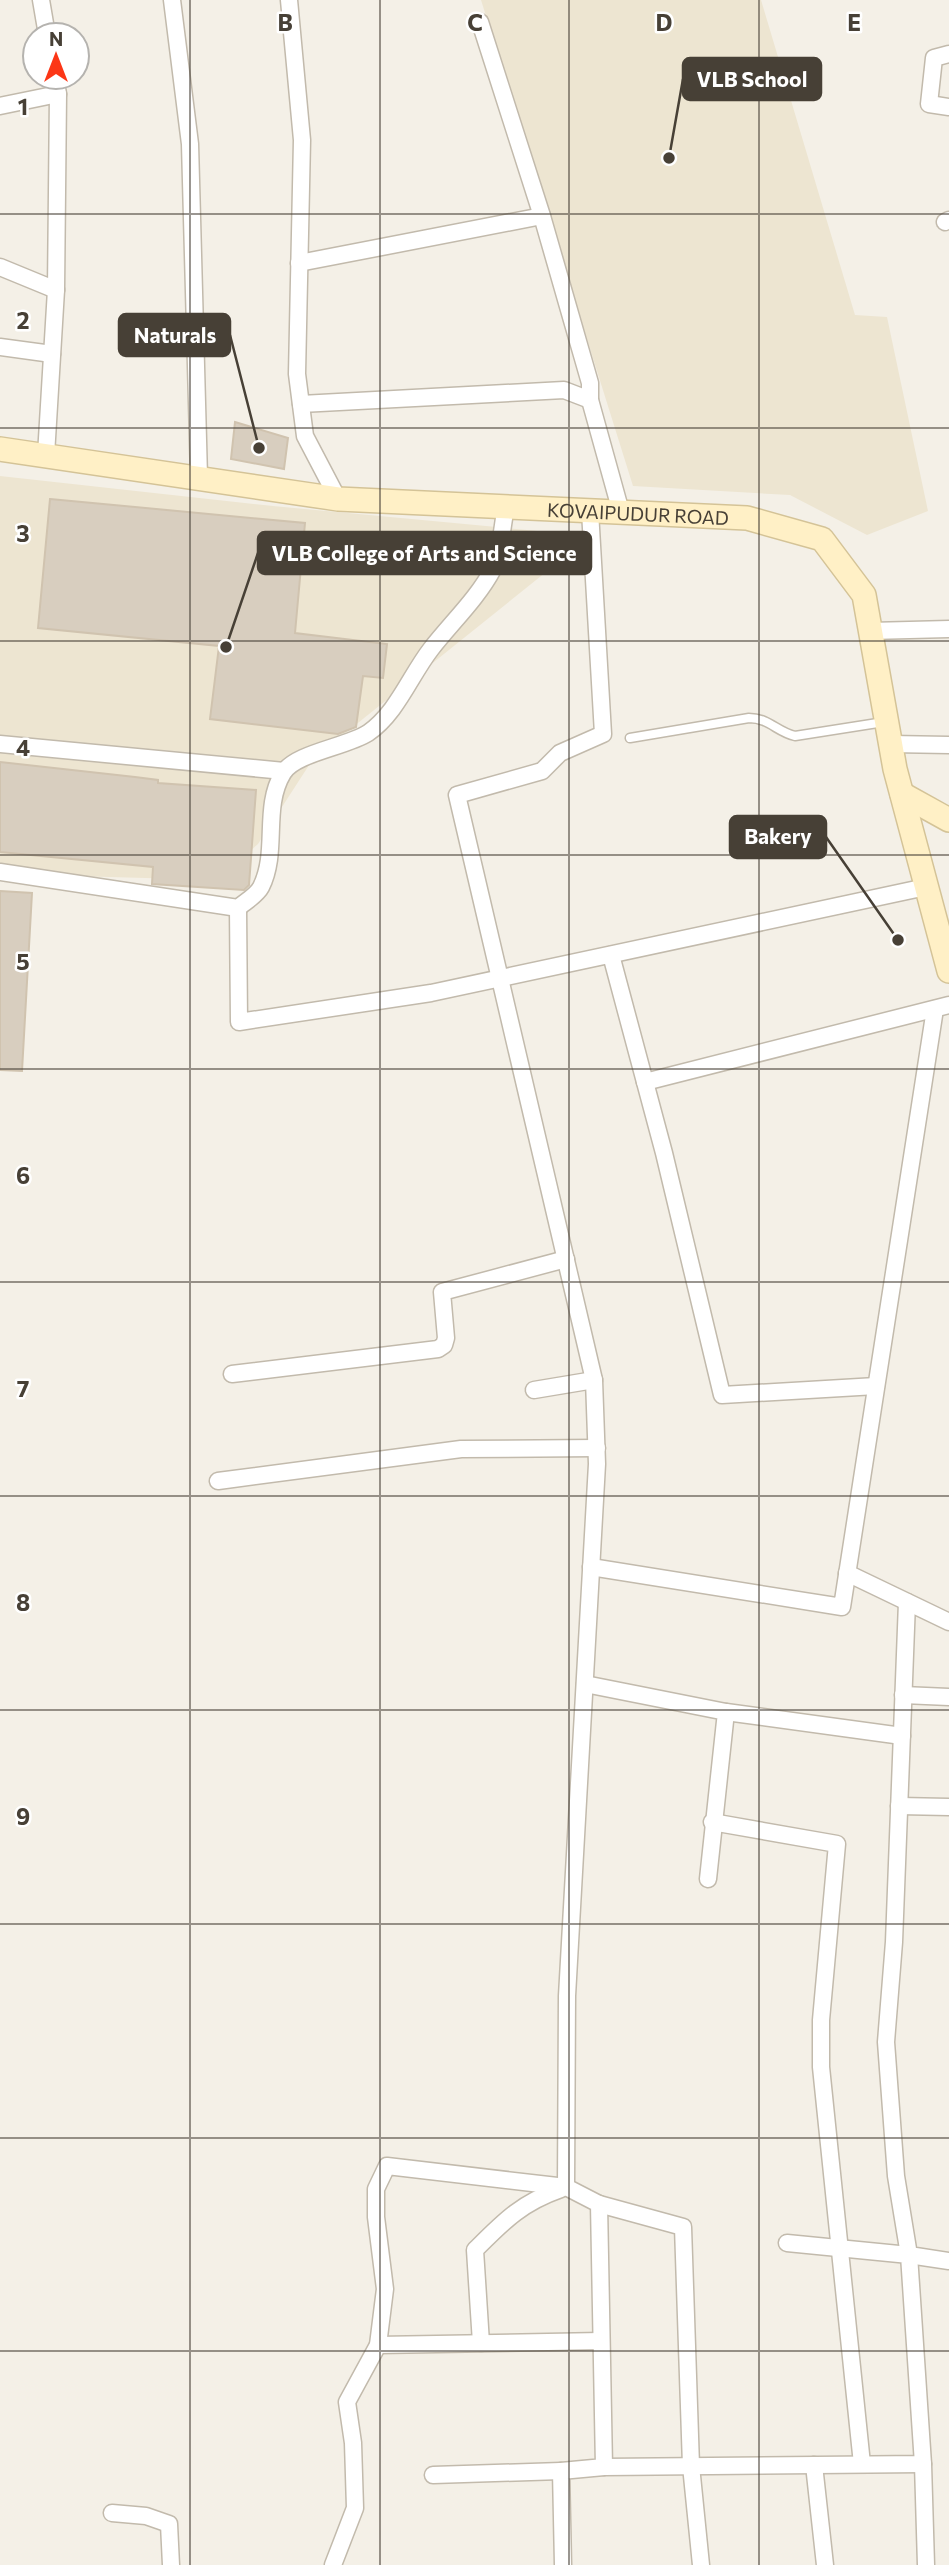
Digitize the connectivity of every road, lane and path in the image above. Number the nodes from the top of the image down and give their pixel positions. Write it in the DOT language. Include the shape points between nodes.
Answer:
graph roads {
  1 [pos="41,0"];
  2 [pos="172,0"];
  3 [pos="289,0"];
  4 [pos="45,21"];
  5 [pos="480,22"];
  6 [pos="949,54"];
  7 [pos="57,91"];
  8 [pos="58,94"];
  9 [pos="0,106"];
  10 [pos="949,107"];
  11 [pos="542,216"];
  12 [pos="299,263"];
  13 [pos="0,267"];
  14 [pos="56,290"];
  15 [pos="0,347"];
  16 [pos="52,355"];
  17 [pos="590,400"];
  18 [pos="301,404"];
  19 [pos="0,449"];
  20 [pos="46,455"];
  21 [pos="199,477"];
  22 [pos="338,499"];
  23 [pos="506,507"];
  24 [pos="590,511"];
  25 [pos="621,512"];
  26 [pos="949,629"];
  27 [pos="870,631"];
  28 [pos="889,733"];
  29 [pos="630,738"];
  30 [pos="0,744"];
  31 [pos="949,745"];
  32 [pos="284,771"];
  33 [pos="902,794"];
  34 [pos="949,820"];
  35 [pos="0,872"];
  36 [pos="926,887"];
  37 [pos="238,908"];
  38 [pos="611,955"];
  39 [pos="949,971"];
  40 [pos="502,978"];
  41 [pos="942,1007"];
  42 [pos="645,1082"];
  43 [pos="566,1259"];
  44 [pos="232,1374"];
  45 [pos="594,1380"];
  46 [pos="876,1386"];
  47 [pos="534,1390"];
  48 [pos="597,1448"];
  49 [pos="218,1481"];
  50 [pos="591,1567"];
  51 [pos="847,1573"];
  52 [pos="907,1602"];
  53 [pos="949,1622"];
  54 [pos="585,1684"];
  55 [pos="903,1695"];
  56 [pos="949,1698"];
  57 [pos="726,1713"];
  58 [pos="902,1736"];
  59 [pos="899,1806"];
  60 [pos="949,1807"];
  61 [pos="712,1822"];
  62 [pos="708,1879"];
  63 [pos="566,2187"];
  64 [pos="599,2204"];
  65 [pos="787,2243"];
  66 [pos="840,2249"];
  67 [pos="909,2255"];
  68 [pos="949,2261"];
  69 [pos="601,2341"];
  70 [pos="481,2343"];
  71 [pos="378,2345"];
  72 [pos="923,2464"];
  73 [pos="814,2465"];
  74 [pos="862,2465"];
  75 [pos="691,2466"];
  76 [pos="604,2467"];
  77 [pos="561,2471"];
  78 [pos="433,2475"];
  79 [pos="112,2513"];
  80 [pos="171,2565"];
  81 [pos="333,2565"];
  82 [pos="563,2565"];
  83 [pos="701,2565"];
  84 [pos="825,2565"];
  85 [pos="926,2565"];
  1 -- 4 [label="street"];
  2 -- 21 [label="street" via="190,144"];
  3 -- 12 [label="street" via="302,140"];
  5 -- 11 [label="street"];
  6 -- 10 [label="street" via="934,58 929,104"];
  7 -- 8 [label="street"];
  8 -- 9 [label="street"];
  8 -- 14 [label="street"];
  11 -- 12 [label="street"];
  11 -- 17 [label="street" via="590,383"];
  12 -- 18 [label="street" via="296,374"];
  13 -- 14 [label="street"];
  14 -- 16 [label="street"];
  15 -- 16 [label="street"];
  16 -- 20 [label="street"];
  17 -- 18 [label="street" via="564,390"];
  17 -- 25 [label="street"];
  18 -- 22 [label="street" via="305,436"];
  19 -- 20 [label="main road, KOVAIPUDUR ROAD"];
  20 -- 21 [label="main road, KOVAIPUDUR ROAD"];
  21 -- 22 [label="main road, KOVAIPUDUR ROAD"];
  22 -- 23 [label="main road, KOVAIPUDUR ROAD"];
  23 -- 24 [label="main road, KOVAIPUDUR ROAD"];
  23 -- 32 [label="street" via="494,567 463,614 431,649 389,714 369,732 298,760"];
  24 -- 25 [label="main road, KOVAIPUDUR ROAD"];
  24 -- 40 [label="street" via="603,734 561,753 542,771 457,795"];
  25 -- 27 [label="main road, KOVAIPUDUR ROAD" via="747,518 822,540 864,595"];
  26 -- 27 [label="street"];
  27 -- 28 [label="main road, KOVAIPUDUR ROAD"];
  28 -- 29 [label="lane" via="795,736 769,720 749,718"];
  28 -- 31 [label="street"];
  28 -- 33 [label="main road, KOVAIPUDUR ROAD"];
  30 -- 32 [label="street"];
  32 -- 37 [label="street" via="273,798 272,846 261,888"];
  33 -- 34 [label="main road"];
  33 -- 36 [label="main road, KOVAIPUDUR ROAD"];
  35 -- 37 [label="street"];
  36 -- 38 [label="street"];
  36 -- 39 [label="main road, KOVAIPUDUR ROAD"];
  37 -- 40 [label="street" via="239,1023"];
  38 -- 40 [label="street"];
  38 -- 42 [label="street"];
  40 -- 43 [label="street"];
  41 -- 42 [label="street"];
  41 -- 46 [label="street"];
  42 -- 46 [label="street" via="722,1395"];
  43 -- 44 [label="street" via="442,1292 446,1338 438,1349"];
  43 -- 45 [label="street"];
  45 -- 47 [label="street"];
  45 -- 48 [label="street"];
  46 -- 51 [label="street"];
  48 -- 49 [label="street" via="461,1449"];
  48 -- 50 [label="street"];
  50 -- 51 [label="street" via="842,1607"];
  50 -- 54 [label="street"];
  51 -- 52 [label="street"];
  52 -- 53 [label="street"];
  52 -- 55 [label="street"];
  54 -- 57 [label="street"];
  54 -- 63 [label="street" via="567,1996"];
  55 -- 56 [label="street"];
  55 -- 58 [label="street"];
  57 -- 58 [label="street"];
  57 -- 61 [label="street"];
  58 -- 59 [label="street"];
  59 -- 60 [label="street"];
  59 -- 67 [label="street" via="886,2042 896,2176"];
  61 -- 62 [label="street"];
  61 -- 66 [label="street" via="837,1844 821,2067"];
  63 -- 64 [label="street"];
  63 -- 70 [label="street" via="514,2211 475,2250"];
  63 -- 71 [label="street" via="387,2166 376,2189 385,2289"];
  64 -- 69 [label="street"];
  64 -- 75 [label="street" via="683,2227"];
  65 -- 66 [label="street"];
  66 -- 67 [label="street"];
  66 -- 74 [label="street"];
  67 -- 68 [label="street"];
  67 -- 72 [label="street"];
  69 -- 70 [label="street"];
  69 -- 76 [label="street"];
  70 -- 71 [label="street"];
  71 -- 81 [label="street" via="347,2402 355,2508"];
  72 -- 74 [label="street"];
  72 -- 85 [label="street"];
  73 -- 74 [label="street"];
  73 -- 75 [label="street"];
  73 -- 84 [label="street"];
  75 -- 76 [label="street"];
  75 -- 83 [label="street"];
  76 -- 77 [label="street"];
  77 -- 78 [label="street"];
  77 -- 82 [label="street"];
  79 -- 80 [label="street" via="169,2524"];
}
